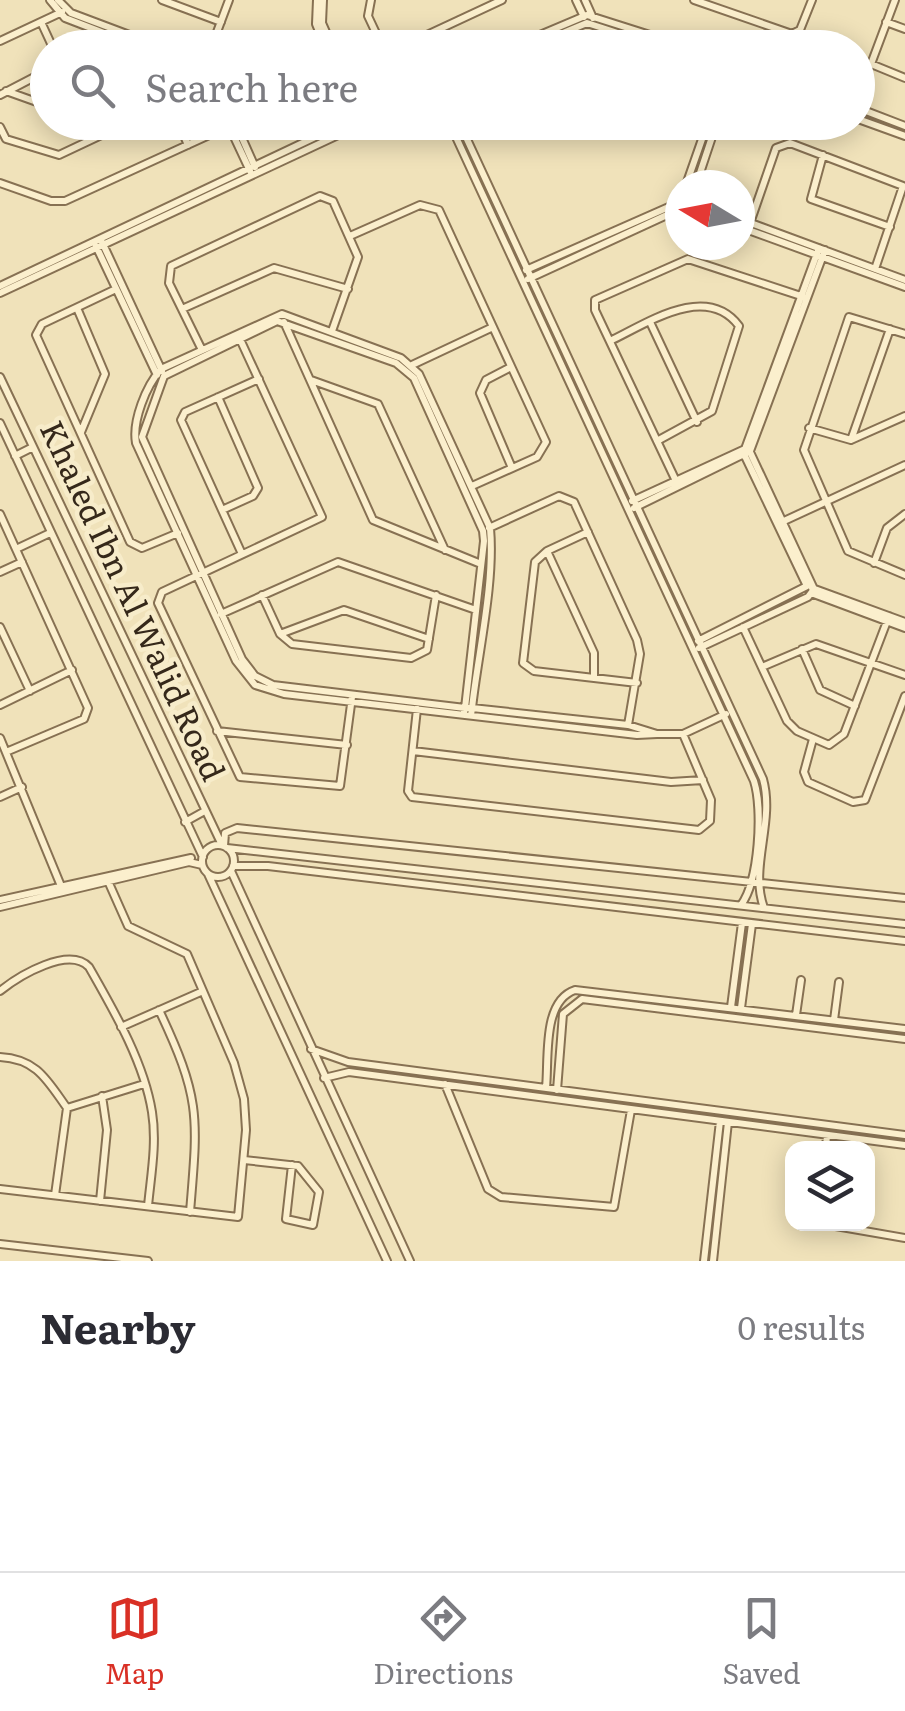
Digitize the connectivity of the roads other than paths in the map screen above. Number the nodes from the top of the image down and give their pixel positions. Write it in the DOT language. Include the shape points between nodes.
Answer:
graph roads {
  1 [pos="50,0"];
  2 [pos="58,0"];
  3 [pos="162,0"];
  4 [pos="229,0"];
  5 [pos="320,0"];
  6 [pos="371,0"];
  7 [pos="502,0"];
  8 [pos="576,0"];
  9 [pos="585,0"];
  10 [pos="694,0"];
  11 [pos="812,0"];
  12 [pos="894,0"];
  13 [pos="181,3"];
  14 [pos="63,12"];
  15 [pos="587,18"];
  16 [pos="41,22"];
  17 [pos="220,22"];
  18 [pos="886,22"];
  19 [pos="45,30"];
  20 [pos="102,30"];
  21 [pos="114,30"];
  22 [pos="217,30"];
  23 [pos="320,30"];
  24 [pos="375,30"];
  25 [pos="437,30"];
  26 [pos="556,30"];
  27 [pos="563,30"];
  28 [pos="622,30"];
  29 [pos="627,30"];
  30 [pos="780,30"];
  31 [pos="800,30"];
  32 [pos="905,30"];
  33 [pos="0,41"];
  34 [pos="875,53"];
  35 [pos="875,66"];
  36 [pos="905,78"];
  37 [pos="30,79"];
  38 [pos="2,92"];
  39 [pos="30,101"];
  40 [pos="875,115"];
  41 [pos="875,125"];
  42 [pos="905,126"];
  43 [pos="0,127"];
  44 [pos="905,136"];
  45 [pos="92,140"];
  46 [pos="186,140"];
  47 [pos="198,140"];
  48 [pos="238,140"];
  49 [pos="312,140"];
  50 [pos="323,140"];
  51 [pos="458,140"];
  52 [pos="467,140"];
  53 [pos="702,140"];
  54 [pos="712,140"];
  55 [pos="188,145"];
  56 [pos="823,155"];
  57 [pos="253,170"];
  58 [pos="691,170"];
  59 [pos="701,170"];
  60 [pos="0,183"];
  61 [pos="755,209"];
  62 [pos="665,213"];
  63 [pos="755,225"];
  64 [pos="890,227"];
  65 [pos="755,228"];
  66 [pos="350,236"];
  67 [pos="98,243"];
  68 [pos="821,252"];
  69 [pos="875,268"];
  70 [pos="525,276"];
  71 [pos="905,283"];
  72 [pos="0,290"];
  73 [pos="116,290"];
  74 [pos="348,290"];
  75 [pos="805,297"];
  76 [pos="77,308"];
  77 [pos="182,309"];
  78 [pos="283,321"];
  79 [pos="650,322"];
  80 [pos="493,327"];
  81 [pos="890,329"];
  82 [pos="332,331"];
  83 [pos="238,334"];
  84 [pos="905,334"];
  85 [pos="610,340"];
  86 [pos="201,348"];
  87 [pos="373,350"];
  88 [pos="412,365"];
  89 [pos="512,368"];
  90 [pos="160,375"];
  91 [pos="0,377"];
  92 [pos="258,379"];
  93 [pos="310,380"];
  94 [pos="218,397"];
  95 [pos="905,416"];
  96 [pos="697,422"];
  97 [pos="0,423"];
  98 [pos="809,428"];
  99 [pos="80,433"];
  100 [pos="851,440"];
  101 [pos="657,441"];
  102 [pos="33,447"];
  103 [pos="746,451"];
  104 [pos="15,456"];
  105 [pos="905,465"];
  106 [pos="512,468"];
  107 [pos="680,482"];
  108 [pos="472,486"];
  109 [pos="824,502"];
  110 [pos="631,506"];
  111 [pos="222,510"];
  112 [pos="905,514"];
  113 [pos="0,516"];
  114 [pos="784,521"];
  115 [pos="891,523"];
  116 [pos="905,528"];
  117 [pos="487,529"];
  118 [pos="588,532"];
  119 [pos="50,533"];
  120 [pos="178,533"];
  121 [pos="187,545"];
  122 [pos="16,549"];
  123 [pos="446,550"];
  124 [pos="546,551"];
  125 [pos="242,554"];
  126 [pos="22,562"];
  127 [pos="874,563"];
  128 [pos="481,564"];
  129 [pos="0,572"];
  130 [pos="200,573"];
  131 [pos="905,575"];
  132 [pos="810,590"];
  133 [pos="262,595"];
  134 [pos="436,595"];
  135 [pos="476,610"];
  136 [pos="221,614"];
  137 [pos="888,619"];
  138 [pos="905,625"];
  139 [pos="0,627"];
  140 [pos="743,627"];
  141 [pos="280,634"];
  142 [pos="429,638"];
  143 [pos="696,646"];
  144 [pos="802,649"];
  145 [pos="871,662"];
  146 [pos="762,667"];
  147 [pos="72,670"];
  148 [pos="905,674"];
  149 [pos="594,678"];
  150 [pos="636,683"];
  151 [pos="30,691"];
  152 [pos="905,696"];
  153 [pos="352,698"];
  154 [pos="0,705"];
  155 [pos="854,706"];
  156 [pos="417,708"];
  157 [pos="468,711"];
  158 [pos="728,713"];
  159 [pos="628,725"];
  160 [pos="218,731"];
  161 [pos="658,734"];
  162 [pos="683,734"];
  163 [pos="0,738"];
  164 [pos="813,740"];
  165 [pos="347,744"];
  166 [pos="412,751"];
  167 [pos="6,752"];
  168 [pos="703,780"];
  169 [pos="22,788"];
  170 [pos="0,797"];
  171 [pos="203,812"];
  172 [pos="184,822"];
  173 [pos="224,846"];
  174 [pos="203,860"];
  175 [pos="232,868"];
  176 [pos="208,874"];
  177 [pos="108,881"];
  178 [pos="755,884"];
  179 [pos="62,889"];
  180 [pos="905,898"];
  181 [pos="0,903"];
  182 [pos="244,903"];
  183 [pos="741,905"];
  184 [pos="764,908"];
  185 [pos="226,912"];
  186 [pos="742,923"];
  187 [pos="752,924"];
  188 [pos="905,924"];
  189 [pos="905,942"];
  190 [pos="800,980"];
  191 [pos="838,982"];
  192 [pos="0,991"];
  193 [pos="204,991"];
  194 [pos="660,998"];
  195 [pos="731,1007"];
  196 [pos="659,1008"];
  197 [pos="740,1008"];
  198 [pos="159,1010"];
  199 [pos="796,1015"];
  200 [pos="812,1017"];
  201 [pos="834,1020"];
  202 [pos="121,1027"];
  203 [pos="812,1027"];
  204 [pos="905,1029"];
  205 [pos="905,1039"];
  206 [pos="311,1049"];
  207 [pos="0,1056"];
  208 [pos="378,1066"];
  209 [pos="377,1076"];
  210 [pos="324,1078"];
  211 [pos="144,1084"];
  212 [pos="445,1084"];
  213 [pos="546,1088"];
  214 [pos="557,1090"];
  215 [pos="102,1096"];
  216 [pos="67,1108"];
  217 [pos="630,1110"];
  218 [pos="724,1121"];
  219 [pos="827,1135"];
  220 [pos="905,1135"];
  221 [pos="827,1141"];
  222 [pos="905,1145"];
  223 [pos="244,1160"];
  224 [pos="292,1164"];
  225 [pos="0,1189"];
  226 [pos="55,1195"];
  227 [pos="100,1201"];
  228 [pos="148,1206"];
  229 [pos="190,1212"];
  230 [pos="864,1231"];
  231 [pos="905,1238"];
  232 [pos="0,1244"];
  233 [pos="148,1261"];
  234 [pos="387,1261"];
  235 [pos="410,1261"];
  236 [pos="704,1261"];
  237 [pos="712,1261"];
  1 -- 14 [label="street"];
  2 -- 14 [label="street"];
  3 -- 13 [label="street"];
  4 -- 17 [label="street"];
  5 -- 23 [label="street"];
  6 -- 24 [label="street"];
  7 -- 25 [label="street"];
  8 -- 15 [label="street"];
  9 -- 15 [label="street"];
  10 -- 30 [label="street"];
  11 -- 31 [label="street"];
  12 -- 18 [label="street"];
  13 -- 17 [label="street"];
  14 -- 16 [label="street"];
  14 -- 20 [label="street"];
  14 -- 21 [label="street"];
  15 -- 26 [label="street"];
  15 -- 27 [label="street"];
  15 -- 28 [label="street"];
  15 -- 29 [label="street"];
  16 -- 19 [label="street"];
  16 -- 33 [label="street"];
  17 -- 22 [label="street"];
  18 -- 32 [label="street"];
  18 -- 34 [label="street"];
  35 -- 36 [label="street"];
  37 -- 38 [label="street"];
  38 -- 39 [label="street"];
  40 -- 42 [label="street"];
  41 -- 44 [label="street"];
  43 -- 45 [label="street" via="6,139 59,156"];
  46 -- 55 [label="street"];
  47 -- 55 [label="street"];
  48 -- 57 [label="street"];
  49 -- 57 [label="street"];
  50 -- 57 [label="street"];
  51 -- 70 [label="street"];
  52 -- 70 [label="street"];
  53 -- 58 [label="street"];
  54 -- 59 [label="street"];
  55 -- 60 [label="street" via="65,202"];
  56 -- 61 [label="street" via="778,144"];
  56 -- 64 [label="street" via="809,196"];
  56 -- 64 [label="street" via="904,186"];
  57 -- 67 [label="street"];
  62 -- 70 [label="street"];
  63 -- 68 [label="street"];
  64 -- 69 [label="street"];
  65 -- 68 [label="street"];
  66 -- 74 [label="street" via="358,258"];
  66 -- 77 [label="street" via="333,201 320,196 174,263 168,279"];
  66 -- 80 [label="street" via="420,205 436,207"];
  67 -- 72 [label="street"];
  67 -- 73 [label="street"];
  67 -- 90 [label="street"];
  68 -- 69 [label="street"];
  68 -- 71 [label="street"];
  68 -- 75 [label="street"];
  69 -- 71 [label="street"];
  70 -- 110 [label="street"];
  73 -- 76 [label="street"];
  73 -- 90 [label="street"];
  74 -- 77 [label="street" via="274,268"];
  74 -- 82 [label="street"];
  75 -- 85 [label="street" via="701,260 681,260 595,300"];
  75 -- 103 [label="street"];
  76 -- 99 [label="street" via="106,374"];
  76 -- 99 [label="street" via="42,324 36,335"];
  77 -- 86 [label="street"];
  78 -- 83 [label="street"];
  78 -- 87 [label="street"];
  78 -- 93 [label="street"];
  79 -- 85 [label="street"];
  79 -- 96 [label="street"];
  79 -- 96 [label="street" via="695,306 739,326 712,411"];
  80 -- 88 [label="street"];
  80 -- 89 [label="street"];
  81 -- 84 [label="street"];
  81 -- 98 [label="street" via="850,317"];
  81 -- 100 [label="street"];
  82 -- 83 [label="street" via="282,314"];
  82 -- 87 [label="street"];
  83 -- 86 [label="street"];
  83 -- 90 [label="street"];
  83 -- 92 [label="street"];
  85 -- 101 [label="street"];
  86 -- 90 [label="street"];
  87 -- 88 [label="street"];
  87 -- 117 [label="street" via="414,378"];
  88 -- 108 [label="street"];
  89 -- 106 [label="street" via="486,380 480,393"];
  89 -- 106 [label="street" via="546,442 542,454"];
  90 -- 120 [label="street" via="135,438"];
  90 -- 121 [label="street" via="142,437"];
  91 -- 102 [label="street, Khaled Ibn Al Walid Road"];
  92 -- 94 [label="street"];
  92 -- 125 [label="street" via="322,517"];
  93 -- 123 [label="street" via="373,520"];
  93 -- 123 [label="street" via="378,404"];
  94 -- 111 [label="street" via="258,488"];
  94 -- 111 [label="street" via="181,420"];
  95 -- 100 [label="street"];
  96 -- 101 [label="street"];
  97 -- 104 [label="street, Khaled Ibn Al Walid Road"];
  98 -- 100 [label="street"];
  98 -- 109 [label="street" via="804,457"];
  99 -- 120 [label="street" via="134,546"];
  101 -- 107 [label="street"];
  102 -- 104 [label="street"];
  102 -- 171 [label="street, Khaled Ibn Al Walid Road"];
  103 -- 107 [label="street"];
  103 -- 114 [label="street"];
  103 -- 132 [label="street"];
  104 -- 119 [label="street, Khaled Ibn Al Walid Road"];
  105 -- 109 [label="street"];
  106 -- 108 [label="street"];
  107 -- 110 [label="street"];
  108 -- 117 [label="street"];
  109 -- 114 [label="street"];
  109 -- 127 [label="street" via="848,551"];
  110 -- 143 [label="street"];
  111 -- 125 [label="street"];
  112 -- 115 [label="street"];
  113 -- 122 [label="street"];
  114 -- 132 [label="street"];
  115 -- 116 [label="street"];
  115 -- 127 [label="street"];
  117 -- 118 [label="street" via="563,496 574,502"];
  117 -- 128 [label="street"];
  117 -- 157 [label="street"];
  118 -- 124 [label="street"];
  118 -- 150 [label="street" via="638,640"];
  119 -- 122 [label="street"];
  119 -- 172 [label="street, Khaled Ibn Al Walid Road"];
  120 -- 121 [label="street"];
  121 -- 130 [label="street"];
  122 -- 126 [label="street"];
  123 -- 128 [label="street"];
  124 -- 149 [label="street" via="594,653"];
  124 -- 149 [label="street" via="532,570 522,663 534,671"];
  125 -- 130 [label="street"];
  126 -- 129 [label="street"];
  126 -- 147 [label="street"];
  127 -- 131 [label="street"];
  128 -- 135 [label="street"];
  130 -- 136 [label="street"];
  130 -- 153 [label="street" via="250,681 272,692"];
  130 -- 160 [label="street" via="162,592 158,603"];
  132 -- 137 [label="street"];
  132 -- 140 [label="street"];
  132 -- 143 [label="street"];
  133 -- 134 [label="street" via="338,562"];
  133 -- 136 [label="street"];
  133 -- 141 [label="street"];
  134 -- 135 [label="street"];
  134 -- 142 [label="street"];
  135 -- 157 [label="street"];
  136 -- 153 [label="street" via="246,666 264,682"];
  137 -- 138 [label="street"];
  137 -- 145 [label="street"];
  139 -- 151 [label="street"];
  140 -- 143 [label="street"];
  140 -- 146 [label="street"];
  141 -- 142 [label="street" via="344,610"];
  141 -- 142 [label="street" via="292,644 411,658 423,655"];
  143 -- 158 [label="street"];
  144 -- 145 [label="street" via="822,645"];
  144 -- 146 [label="street"];
  144 -- 155 [label="street" via="820,690"];
  145 -- 148 [label="street"];
  145 -- 155 [label="street"];
  146 -- 164 [label="street" via="787,721"];
  147 -- 151 [label="street"];
  147 -- 167 [label="street" via="88,704 86,716"];
  149 -- 150 [label="street"];
  150 -- 159 [label="street"];
  151 -- 154 [label="street"];
  152 -- 164 [label="street" via="865,800 854,802 808,782 804,772"];
  153 -- 156 [label="street"];
  153 -- 157 [label="street"];
  153 -- 165 [label="street"];
  155 -- 164 [label="street" via="841,740"];
  156 -- 157 [label="street"];
  156 -- 166 [label="street"];
  157 -- 159 [label="street"];
  157 -- 161 [label="street"];
  158 -- 162 [label="street"];
  158 -- 178 [label="street" via="765,787"];
  159 -- 161 [label="street"];
  160 -- 165 [label="street"];
  160 -- 165 [label="street" via="240,776 298,784 342,785"];
  161 -- 162 [label="street"];
  162 -- 168 [label="street"];
  163 -- 167 [label="street"];
  166 -- 168 [label="street" via="671,782"];
  166 -- 168 [label="street" via="412,797 694,830 712,816"];
  167 -- 169 [label="street"];
  169 -- 170 [label="street"];
  169 -- 179 [label="street"];
  171 -- 172 [label="street"];
  171 -- 173 [label="street, Khaled Ibn Al Walid Road"];
  172 -- 174 [label="street, Khaled Ibn Al Walid Road"];
  173 -- 174 [label="street" via="208,848"];
  173 -- 175 [label="street"];
  173 -- 178 [label="street" via="225,833 236,828"];
  173 -- 183 [label="street"];
  174 -- 176 [label="street"];
  174 -- 177 [label="street"];
  174 -- 179 [label="street" via="184,858"];
  175 -- 176 [label="street" via="223,877"];
  175 -- 182 [label="street"];
  175 -- 186 [label="street" via="268,866"];
  176 -- 185 [label="street"];
  177 -- 179 [label="street"];
  177 -- 193 [label="street" via="128,926 184,951"];
  178 -- 180 [label="street"];
  178 -- 183 [label="street"];
  178 -- 184 [label="street"];
  179 -- 181 [label="street"];
  182 -- 185 [label="street"];
  182 -- 206 [label="street"];
  183 -- 184 [label="street"];
  184 -- 188 [label="street"];
  185 -- 234 [label="street"];
  186 -- 187 [label="street"];
  186 -- 195 [label="street"];
  187 -- 189 [label="street"];
  187 -- 197 [label="street"];
  190 -- 199 [label="street"];
  191 -- 201 [label="street"];
  192 -- 202 [label="street" via="76,958 90,968"];
  193 -- 198 [label="street"];
  193 -- 223 [label="street" via="240,1080"];
  194 -- 195 [label="street"];
  194 -- 196 [label="street"];
  194 -- 213 [label="street" via="581,989 563,995 554,1010"];
  195 -- 197 [label="street"];
  196 -- 203 [label="street"];
  196 -- 214 [label="street" via="574,1002 563,1014"];
  197 -- 199 [label="street"];
  198 -- 202 [label="street"];
  198 -- 229 [label="street" via="195,1097"];
  199 -- 200 [label="street"];
  200 -- 201 [label="street"];
  200 -- 203 [label="street"];
  201 -- 204 [label="street"];
  202 -- 211 [label="street"];
  203 -- 205 [label="street"];
  206 -- 208 [label="street"];
  206 -- 210 [label="street"];
  207 -- 216 [label="street" via="36,1066"];
  208 -- 209 [label="street"];
  208 -- 213 [label="street"];
  209 -- 210 [label="street" via="349,1072"];
  209 -- 212 [label="street"];
  210 -- 235 [label="street"];
  211 -- 215 [label="street"];
  211 -- 228 [label="street" via="154,1142"];
  212 -- 217 [label="street"];
  212 -- 217 [label="street" via="488,1190 502,1196 614,1207"];
  213 -- 214 [label="street"];
  214 -- 220 [label="street"];
  215 -- 216 [label="street"];
  215 -- 227 [label="street" via="108,1130"];
  216 -- 226 [label="street"];
  217 -- 218 [label="street"];
  218 -- 219 [label="street"];
  218 -- 236 [label="street"];
  218 -- 237 [label="street"];
  219 -- 221 [label="street"];
  219 -- 222 [label="street"];
  223 -- 224 [label="street"];
  223 -- 229 [label="street" via="238,1217"];
  224 -- 224 [label="street" via="304,1168 320,1192 313,1224 286,1217"];
  225 -- 226 [label="street"];
  226 -- 227 [label="street"];
  227 -- 228 [label="street"];
  228 -- 229 [label="street"];
  230 -- 231 [label="street"];
  232 -- 233 [label="street"];
}
